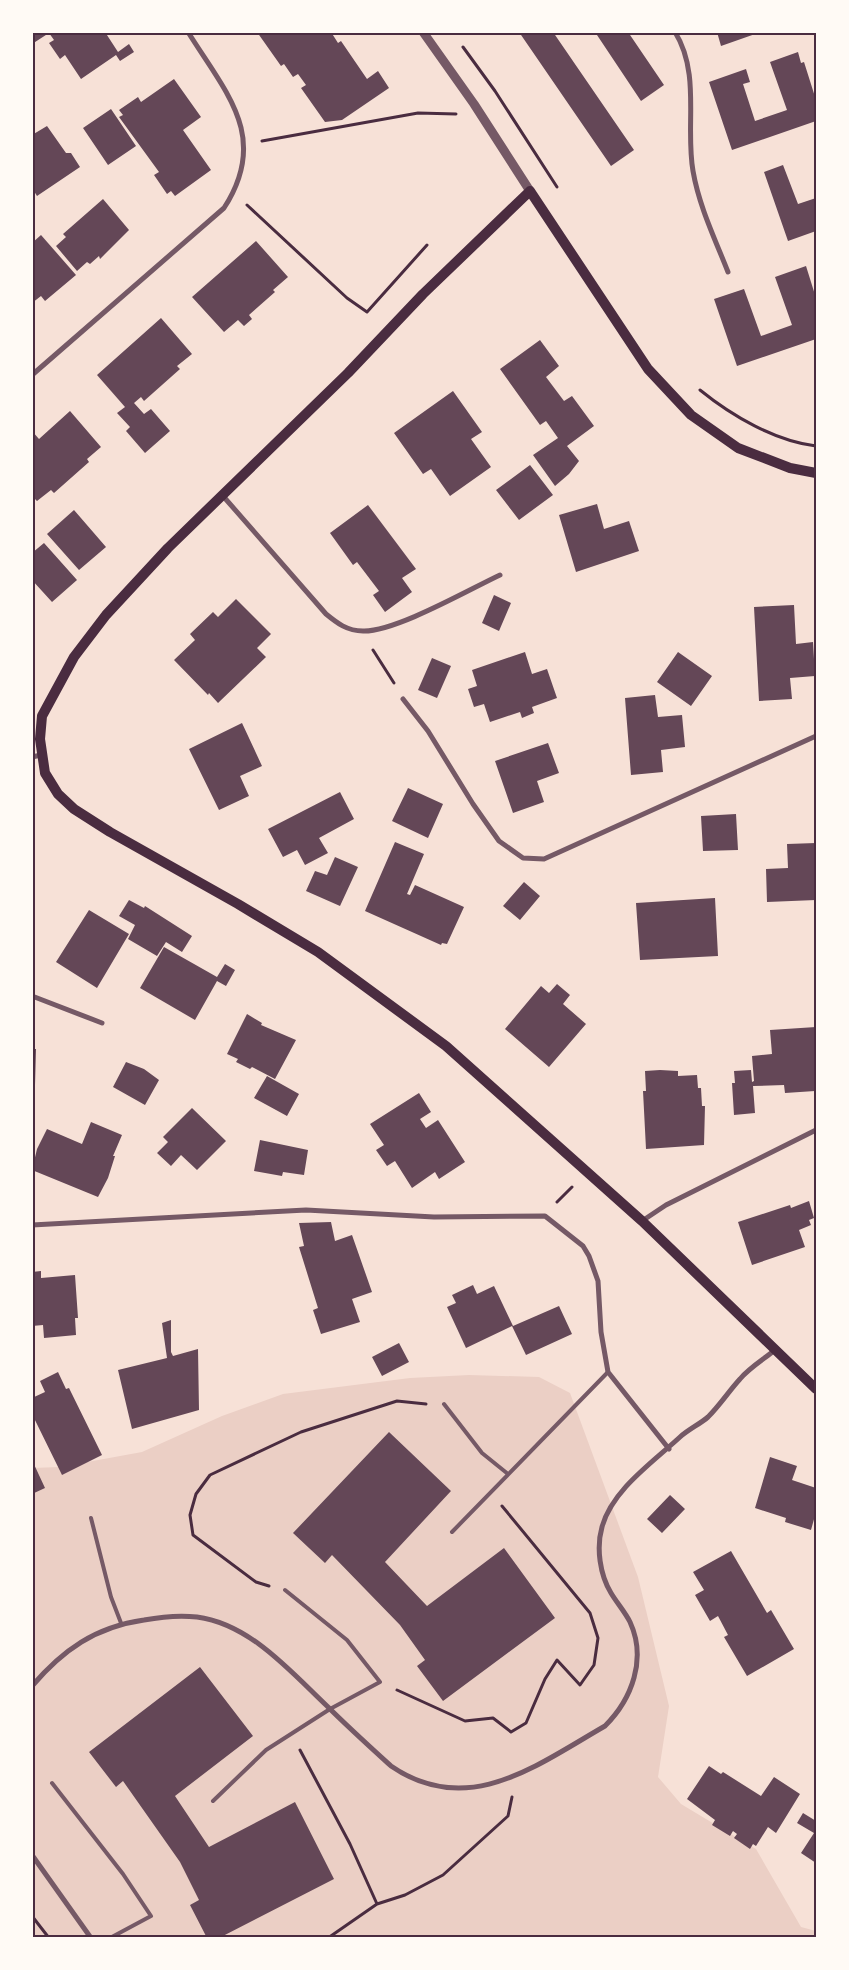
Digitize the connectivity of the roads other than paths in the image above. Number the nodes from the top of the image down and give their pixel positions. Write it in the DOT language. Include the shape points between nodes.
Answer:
graph roads {
  1 [pos="188,32"];
  2 [pos="423,32"];
  3 [pos="675,32"];
  4 [pos="530,191"];
  5 [pos="728,272"];
  6 [pos="32,376"];
  7 [pos="816,472"];
  8 [pos="222,496"];
  9 [pos="500,575"];
  10 [pos="403,698"];
  11 [pos="816,736"];
  12 [pos="37,756"];
  13 [pos="32,996"];
  14 [pos="102,1023"];
  15 [pos="816,1130"];
  16 [pos="642,1221"];
  17 [pos="32,1225"];
  18 [pos="775,1350"];
  19 [pos="608,1372"];
  20 [pos="816,1389"];
  21 [pos="444,1404"];
  22 [pos="669,1449"];
  23 [pos="508,1474"];
  24 [pos="91,1518"];
  25 [pos="452,1532"];
  26 [pos="284,1590"];
  27 [pos="120,1623"];
  28 [pos="32,1686"];
  29 [pos="330,1709"];
  30 [pos="52,1783"];
  31 [pos="213,1801"];
  32 [pos="32,1855"];
  33 [pos="91,1938"];
  34 [pos="110,1938"];
  1 -- 6 [label="street" via="236,109 244,142 241,174 234,193 224,208"];
  2 -- 4 [label="street"];
  3 -- 5 [label="street" via="688,71 692,98 692,170 699,198"];
  4 -- 7 [label="main road" via="648,369 691,415 738,448 790,468"];
  4 -- 8 [label="main road"];
  8 -- 9 [label="street" via="341,627 383,630"];
  8 -- 12 [label="main road" via="143,574 74,657 42,716"];
  10 -- 11 [label="street" via="499,842 523,858 544,859"];
  12 -- 16 [label="main road" via="58,794 74,809 318,952 446,1046"];
  13 -- 14 [label="street"];
  15 -- 16 [label="street" via="666,1205"];
  16 -- 18 [label="main road"];
  17 -- 19 [label="street" via="306,1210 434,1217 545,1216 583,1246 594,1268"];
  18 -- 20 [label="main road"];
  18 -- 22 [label="street" via="741,1377 707,1418"];
  19 -- 22 [label="street"];
  19 -- 23 [label="lane"];
  21 -- 23 [label="lane" via="482,1453"];
  22 -- 29 [label="street" via="619,1493 601,1528 600,1565 610,1592 625,1612 637,1655 636,1672 628,1697 606,1726 517,1776 476,1788 453,1790 418,1783 391,1766"];
  23 -- 25 [label="lane"];
  24 -- 27 [label="lane"];
  26 -- 29 [label="lane" via="347,1640 380,1682"];
  27 -- 28 [label="street" via="71,1647"];
  27 -- 29 [label="street" via="197,1617 233,1628 274,1656"];
  29 -- 31 [label="lane" via="266,1750"];
  30 -- 34 [label="lane" via="123,1874 151,1916"];
  32 -- 33 [label="street"];
}
